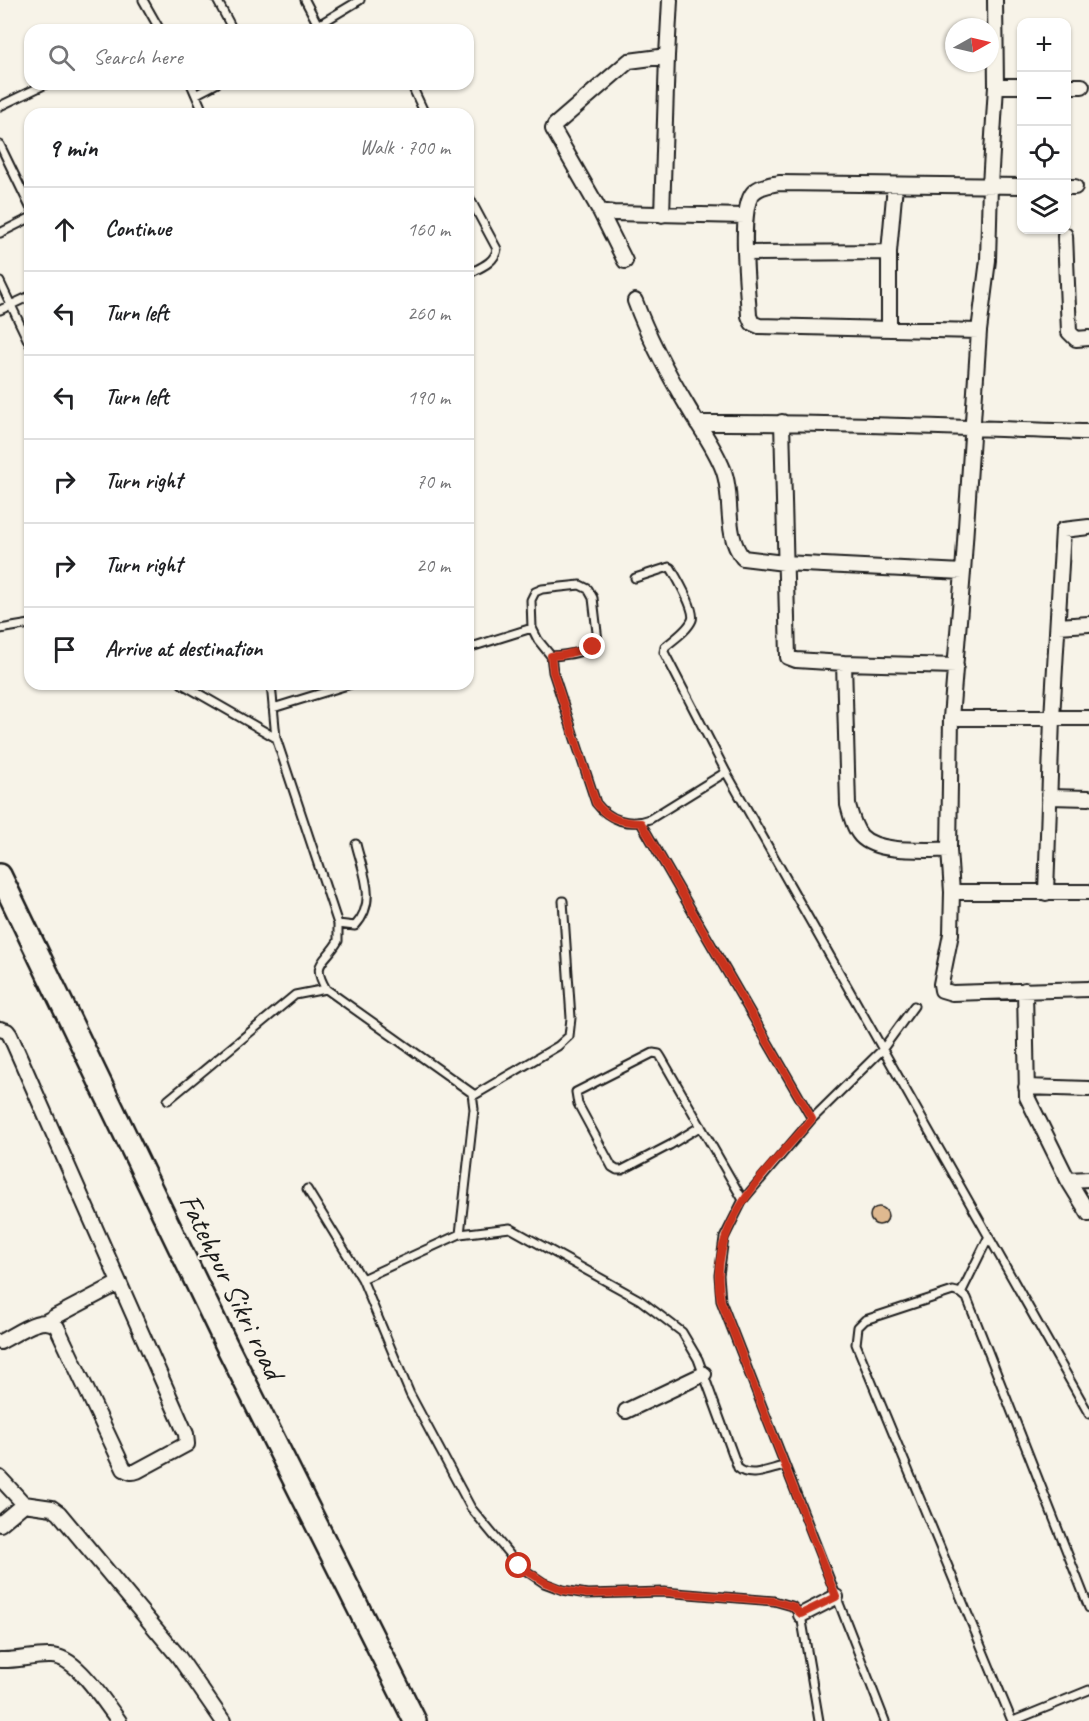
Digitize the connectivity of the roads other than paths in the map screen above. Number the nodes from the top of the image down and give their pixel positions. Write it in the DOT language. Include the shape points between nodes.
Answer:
graph roads {
  1 [pos="143,0"];
  2 [pos="217,0"];
  3 [pos="305,0"];
  4 [pos="360,0"];
  5 [pos="670,0"];
  6 [pos="995,0"];
  7 [pos="157,24"];
  8 [pos="230,24"];
  9 [pos="317,24"];
  10 [pos="320,24"];
  11 [pos="667,56"];
  12 [pos="996,86"];
  13 [pos="1017,86"];
  14 [pos="1071,86"];
  15 [pos="1082,86"];
  16 [pos="33,90"];
  17 [pos="195,90"];
  18 [pos="205,90"];
  19 [pos="414,90"];
  20 [pos="197,94"];
  21 [pos="0,105"];
  22 [pos="202,108"];
  23 [pos="422,108"];
  24 [pos="0,145"];
  25 [pos="895,184"];
  26 [pos="990,185"];
  27 [pos="1017,186"];
  28 [pos="24,195"];
  29 [pos="474,206"];
  30 [pos="600,211"];
  31 [pos="662,215"];
  32 [pos="745,216"];
  33 [pos="24,221"];
  34 [pos="0,233"];
  35 [pos="1065,235"];
  36 [pos="889,252"];
  37 [pos="746,253"];
  38 [pos="625,261"];
  39 [pos="474,271"];
  40 [pos="0,282"];
  41 [pos="24,299"];
  42 [pos="635,301"];
  43 [pos="11,304"];
  44 [pos="0,310"];
  45 [pos="889,329"];
  46 [pos="979,331"];
  47 [pos="24,332"];
  48 [pos="1089,338"];
  49 [pos="782,422"];
  50 [pos="697,423"];
  51 [pos="974,430"];
  52 [pos="1089,432"];
  53 [pos="1089,527"];
  54 [pos="784,562"];
  55 [pos="963,572"];
  56 [pos="635,578"];
  57 [pos="1089,624"];
  58 [pos="24,625"];
  59 [pos="1058,626"];
  60 [pos="532,628"];
  61 [pos="0,629"];
  62 [pos="474,646"];
  63 [pos="551,656"];
  64 [pos="844,663"];
  65 [pos="956,666"];
  66 [pos="192,690"];
  67 [pos="272,690"];
  68 [pos="332,690"];
  69 [pos="273,708"];
  70 [pos="951,718"];
  71 [pos="1052,718"];
  72 [pos="1089,718"];
  73 [pos="276,738"];
  74 [pos="726,772"];
  75 [pos="1049,797"];
  76 [pos="1089,798"];
  77 [pos="641,823"];
  78 [pos="356,844"];
  79 [pos="949,850"];
  80 [pos="0,875"];
  81 [pos="952,892"];
  82 [pos="1089,892"];
  83 [pos="1046,893"];
  84 [pos="563,901"];
  85 [pos="338,924"];
  86 [pos="1089,989"];
  87 [pos="326,990"];
  88 [pos="1025,990"];
  89 [pos="914,1006"];
  90 [pos="0,1029"];
  91 [pos="882,1050"];
  92 [pos="1026,1087"];
  93 [pos="1089,1089"];
  94 [pos="473,1096"];
  95 [pos="168,1100"];
  96 [pos="812,1119"];
  97 [pos="700,1126"];
  98 [pos="1089,1179"];
  99 [pos="1068,1180"];
  100 [pos="307,1190"];
  101 [pos="743,1200"];
  102 [pos="1089,1214"];
  103 [pos="460,1234"];
  104 [pos="988,1238"];
  105 [pos="362,1279"];
  106 [pos="119,1283"];
  107 [pos="961,1293"];
  108 [pos="47,1321"];
  109 [pos="0,1342"];
  110 [pos="704,1374"];
  111 [pos="626,1411"];
  112 [pos="1089,1414"];
  113 [pos="784,1466"];
  114 [pos="0,1478"];
  115 [pos="24,1504"];
  116 [pos="0,1524"];
  117 [pos="836,1597"];
  118 [pos="1089,1608"];
  119 [pos="801,1614"];
  120 [pos="0,1660"];
  121 [pos="1089,1690"];
  122 [pos="119,1721"];
  123 [pos="223,1721"];
  124 [pos="415,1721"];
  125 [pos="819,1721"];
  126 [pos="885,1721"];
  127 [pos="1012,1721"];
  1 -- 7 [label="lane"];
  2 -- 8 [label="lane"];
  3 -- 9 [label="lane"];
  4 -- 10 [label="lane"];
  5 -- 11 [label="street"];
  6 -- 12 [label="street"];
  11 -- 30 [label="street" via="628,61 555,125 554,133"];
  11 -- 31 [label="street"];
  12 -- 13 [label="street"];
  12 -- 26 [label="street"];
  14 -- 15 [label="street"];
  16 -- 21 [label="lane"];
  17 -- 20 [label="lane"];
  18 -- 20 [label="lane"];
  19 -- 23 [label="lane"];
  20 -- 22 [label="lane"];
  24 -- 28 [label="lane"];
  25 -- 26 [label="street"];
  25 -- 32 [label="street" via="764,186 753,193"];
  25 -- 36 [label="street"];
  26 -- 27 [label="street"];
  26 -- 46 [label="street" via="988,260"];
  29 -- 39 [label="lane" via="497,249 496,256"];
  30 -- 31 [label="street"];
  30 -- 38 [label="street"];
  31 -- 32 [label="street"];
  32 -- 37 [label="street"];
  33 -- 34 [label="lane"];
  35 -- 48 [label="street" via="1069,332 1076,339"];
  36 -- 37 [label="street"];
  36 -- 45 [label="street"];
  37 -- 45 [label="street" via="752,323"];
  40 -- 43 [label="lane"];
  41 -- 43 [label="lane"];
  42 -- 50 [label="street"];
  43 -- 44 [label="lane"];
  43 -- 47 [label="lane"];
  45 -- 46 [label="street"];
  46 -- 51 [label="street"];
  49 -- 50 [label="street"];
  49 -- 51 [label="street"];
  49 -- 54 [label="street"];
  50 -- 54 [label="street" via="725,475 738,553 743,558"];
  51 -- 52 [label="street"];
  51 -- 55 [label="street"];
  53 -- 59 [label="street" via="1063,530"];
  54 -- 55 [label="street"];
  54 -- 64 [label="street" via="788,657"];
  55 -- 65 [label="street"];
  56 -- 74 [label="lane" via="669,567 687,600 693,619 664,652"];
  57 -- 59 [label="street"];
  58 -- 61 [label="lane"];
  59 -- 71 [label="street"];
  60 -- 62 [label="lane"];
  60 -- 63 [label="lane"];
  60 -- 63 [label="lane" via="531,600 535,592 580,585 588,589 593,598 598,641 593,647"];
  63 -- 77 [label="lane" via="596,803 614,819"];
  64 -- 65 [label="street"];
  64 -- 79 [label="street" via="848,806 861,836 884,848"];
  65 -- 70 [label="street"];
  66 -- 73 [label="lane"];
  67 -- 69 [label="lane"];
  68 -- 69 [label="lane"];
  69 -- 73 [label="lane"];
  70 -- 71 [label="street"];
  70 -- 79 [label="street"];
  71 -- 72 [label="street"];
  71 -- 75 [label="street"];
  73 -- 85 [label="lane"];
  74 -- 77 [label="lane"];
  74 -- 91 [label="lane"];
  75 -- 76 [label="street"];
  75 -- 83 [label="street"];
  77 -- 96 [label="lane"];
  78 -- 85 [label="lane" via="368,907 355,926"];
  79 -- 81 [label="street"];
  80 -- 124 [label="main road, Fatehpur Sikri road" via="221,1333"];
  81 -- 83 [label="street"];
  81 -- 88 [label="street" via="951,934 942,990"];
  82 -- 83 [label="street"];
  84 -- 94 [label="lane" via="569,1036"];
  85 -- 87 [label="lane" via="338,941 319,966"];
  86 -- 88 [label="street"];
  87 -- 94 [label="lane"];
  87 -- 95 [label="lane" via="295,995"];
  88 -- 92 [label="street"];
  89 -- 91 [label="lane"];
  90 -- 106 [label="street" via="10,1035"];
  91 -- 96 [label="lane"];
  91 -- 104 [label="lane"];
  92 -- 93 [label="street"];
  92 -- 99 [label="street" via="1030,1107"];
  94 -- 103 [label="lane"];
  96 -- 101 [label="lane"];
  97 -- 97 [label="lane" via="658,1054 653,1053 576,1092 578,1104 616,1170"];
  97 -- 101 [label="lane"];
  98 -- 99 [label="street"];
  99 -- 102 [label="street"];
  100 -- 105 [label="lane"];
  101 -- 113 [label="lane" via="724,1238 721,1301"];
  103 -- 105 [label="lane"];
  103 -- 110 [label="lane" via="510,1228 590,1271 640,1300 682,1332"];
  104 -- 107 [label="lane"];
  104 -- 112 [label="lane"];
  105 -- 119 [label="lane" via="410,1394 471,1508 519,1566 563,1590 587,1594 664,1592 774,1601 792,1606"];
  106 -- 108 [label="street"];
  106 -- 108 [label="street" via="188,1440 183,1447 132,1473 124,1469 57,1327"];
  107 -- 118 [label="lane" via="967,1298"];
  107 -- 127 [label="lane" via="953,1291 865,1320 858,1326 856,1344"];
  108 -- 109 [label="street"];
  110 -- 111 [label="street"];
  110 -- 113 [label="lane" via="738,1468 752,1474"];
  113 -- 117 [label="lane"];
  114 -- 115 [label="street"];
  115 -- 116 [label="street"];
  115 -- 123 [label="street" via="52,1508 59,1513 178,1656"];
  117 -- 119 [label="street"];
  117 -- 126 [label="lane"];
  119 -- 125 [label="lane"];
  120 -- 122 [label="street" via="61,1657 70,1662"];
  121 -- 127 [label="lane"];
}
